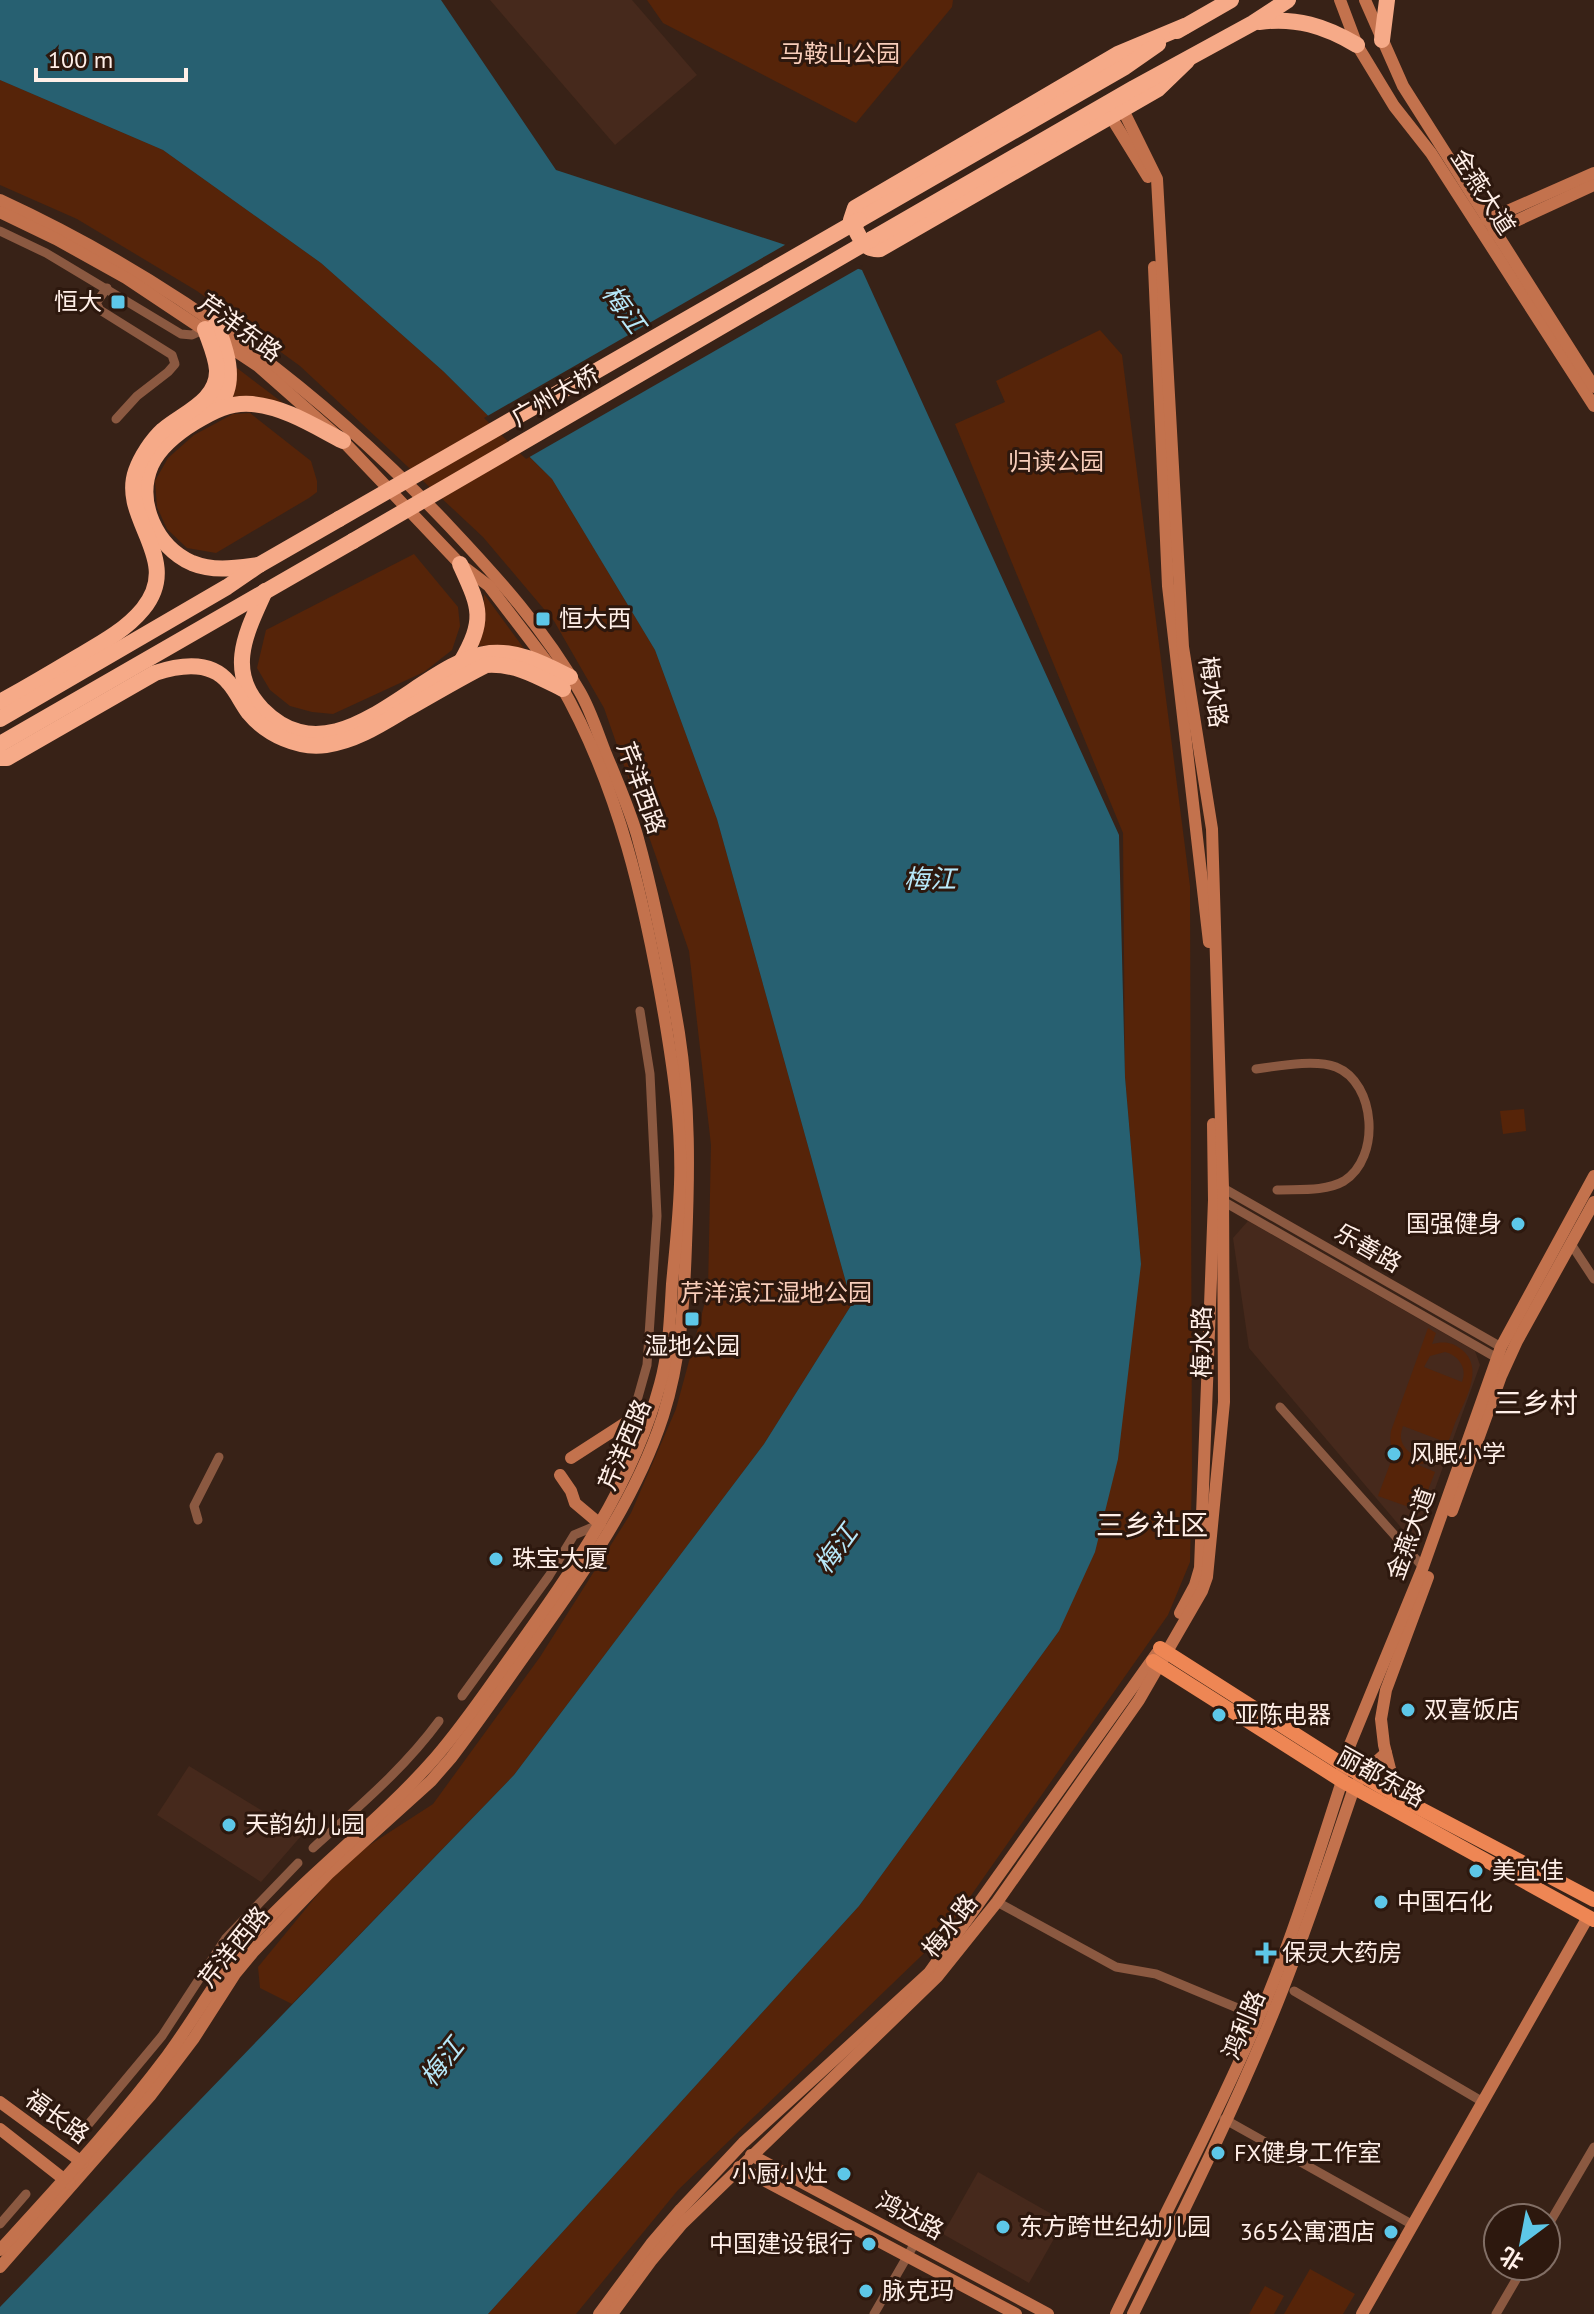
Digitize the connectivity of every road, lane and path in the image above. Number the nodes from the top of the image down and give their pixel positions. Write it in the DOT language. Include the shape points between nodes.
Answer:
graph roads {
  1 [pos="1231,0"];
  2 [pos="1288,0"];
  3 [pos="1340,0"];
  4 [pos="1365,0"];
  5 [pos="1387,0"];
  6 [pos="1253,23"];
  7 [pos="1185,26"];
  8 [pos="1382,40"];
  9 [pos="1357,45"];
  10 [pos="1391,59"];
  11 [pos="1187,61"];
  12 [pos="1372,69"];
  13 [pos="1117,113"];
  14 [pos="1594,173"];
  15 [pos="1594,185"];
  16 [pos="0,200"];
  17 [pos="0,212"];
  18 [pos="1490,225"];
  19 [pos="0,231"];
  20 [pos="107,288"];
  21 [pos="210,326"];
  22 [pos="223,341"];
  23 [pos="1594,387"];
  24 [pos="1594,406"];
  25 [pos="213,411"];
  26 [pos="116,419"];
  27 [pos="343,441"];
  28 [pos="415,490"];
  29 [pos="460,564"];
  30 [pos="259,565"];
  31 [pos="265,591"];
  32 [pos="461,662"];
  33 [pos="551,667"];
  34 [pos="567,683"];
  35 [pos="0,702"];
  36 [pos="0,719"];
  37 [pos="0,744"];
  38 [pos="0,758"];
  39 [pos="640,1011"];
  40 [pos="1256,1069"];
  41 [pos="1594,1176"];
  42 [pos="1277,1190"];
  43 [pos="1219,1194"];
  44 [pos="1594,1202"];
  45 [pos="1571,1244"];
  46 [pos="1594,1279"];
  47 [pos="1499,1353"];
  48 [pos="1280,1407"];
  49 [pos="631,1424"];
  50 [pos="219,1457"];
  51 [pos="571,1458"];
  52 [pos="560,1475"];
  53 [pos="198,1520"];
  54 [pos="600,1524"];
  55 [pos="1423,1567"];
  56 [pos="1160,1657"];
  57 [pos="462,1696"];
  58 [pos="1362,1715"];
  59 [pos="1381,1719"];
  60 [pos="439,1721"];
  61 [pos="1386,1753"];
  62 [pos="1342,1764"];
  63 [pos="1353,1781"];
  64 [pos="1402,1799"];
  65 [pos="313,1848"];
  66 [pos="298,1863"];
  67 [pos="1594,1900"];
  68 [pos="997,1902"];
  69 [pos="1591,1918"];
  70 [pos="1294,1991"];
  71 [pos="1259,2017"];
  72 [pos="0,2102"];
  73 [pos="1483,2102"];
  74 [pos="1220,2116"];
  75 [pos="87,2126"];
  76 [pos="0,2129"];
  77 [pos="1594,2147"];
  78 [pos="751,2155"];
  79 [pos="84,2164"];
  80 [pos="739,2167"];
  81 [pos="68,2182"];
  82 [pos="26,2194"];
  83 [pos="1562,2202"];
  84 [pos="0,2224"];
  85 [pos="1413,2225"];
  86 [pos="915,2243"];
  87 [pos="0,2250"];
  88 [pos="907,2256"];
  89 [pos="0,2267"];
  90 [pos="1515,2282"];
  91 [pos="1022,2300"];
  92 [pos="599,2314"];
  93 [pos="612,2314"];
  94 [pos="874,2314"];
  95 [pos="1014,2314"];
  96 [pos="1048,2314"];
  97 [pos="1116,2314"];
  98 [pos="1133,2314"];
  99 [pos="1362,2314"];
  100 [pos="1496,2314"];
  1 -- 7 [label="highway"];
  2 -- 6 [label="highway"];
  3 -- 9 [label="main road, 金燕大道"];
  4 -- 8 [label="main road, 金燕大道"];
  5 -- 8 [label="highway"];
  6 -- 9 [label="highway" via="1316,24"];
  6 -- 11 [label="highway"];
  7 -- 13 [label="highway" via="1105,61 855,208 851,220 865,247 880,249"];
  7 -- 30 [label="highway, 广州大桥, bridge" via="1125,67"];
  8 -- 10 [label="main road, 金燕大道"];
  9 -- 12 [label="main road, 金燕大道"];
  10 -- 12 [label="main road"];
  10 -- 18 [label="main road, 金燕大道"];
  11 -- 13 [label="highway" via="1158,89"];
  11 -- 31 [label="highway, 广州大桥, bridge"];
  12 -- 24 [label="main road, 金燕大道"];
  13 -- 43 [label="main road, 梅水路" via="1151,181 1168,586 1211,966"];
  14 -- 18 [label="main road"];
  15 -- 18 [label="main road"];
  16 -- 21 [label="main road, 芹洋东路" via="106,254"];
  17 -- 21 [label="main road, 芹洋东路"];
  18 -- 23 [label="main road, 金燕大道"];
  19 -- 20 [label="street"];
  20 -- 21 [label="street" via="181,334"];
  20 -- 26 [label="street" via="96,303 100,310 172,355 175,364"];
  21 -- 22 [label="highway"];
  21 -- 28 [label="main road, 芹洋东路" via="263,356"];
  21 -- 35 [label="highway" via="215,386 160,432 135,473 134,505 156,555 153,593 143,610 110,638"];
  22 -- 25 [label="highway" via="228,381"];
  22 -- 27 [label="main road, 芹洋东路"];
  25 -- 27 [label="highway" via="235,404 276,408"];
  25 -- 30 [label="highway" via="174,436 152,463 146,497 150,518 159,536 192,562 221,569"];
  27 -- 29 [label="main road, 芹洋东路"];
  28 -- 34 [label="main road, 芹洋西路" via="543,634"];
  29 -- 32 [label="highway" via="478,614 475,637"];
  29 -- 33 [label="main road" via="489,586"];
  30 -- 36 [label="highway, 广州大桥"];
  31 -- 32 [label="highway" via="247,630 241,664 258,705 291,729 311,733 356,725"];
  31 -- 37 [label="highway, 广州大桥"];
  32 -- 33 [label="highway" via="508,653"];
  33 -- 34 [label="highway"];
  34 -- 38 [label="highway" via="504,664 486,665 366,733 307,745 268,731 227,680 211,669 172,667"];
  34 -- 54 [label="main road, 芹洋西路" via="634,868 674,1069 679,1154 662,1379 640,1446"];
  34 -- 79 [label="main road, 芹洋西路" via="582,696 636,832 670,978 685,1075 689,1173 684,1304 664,1412 651,1450 599,1548 466,1739 431,1781 344,1859 254,1951 173,2068"];
  39 -- 49 [label="street" via="650,1074 657,1216 647,1365"];
  40 -- 42 [label="street" via="1332,1065 1346,1072 1368,1111 1370,1130 1358,1168 1343,1181 1321,1188"];
  41 -- 47 [label="main road, 金燕大道"];
  43 -- 47 [label="street, 乐善路"];
  43 -- 56 [label="main road, 梅水路" via="1224,1402 1207,1577"];
  44 -- 45 [label="main road, 金燕大道"];
  45 -- 46 [label="street"];
  45 -- 59 [label="main road, 金燕大道" via="1501,1376 1386,1690"];
  47 -- 55 [label="main road, 金燕大道"];
  48 -- 55 [label="street"];
  49 -- 51 [label="main road"];
  50 -- 53 [label="street" via="194,1506"];
  52 -- 54 [label="main road" via="575,1503"];
  54 -- 57 [label="street" via="574,1535"];
  54 -- 79 [label="main road, 芹洋西路" via="552,1600 434,1759 248,1940"];
  55 -- 58 [label="main road, 金燕大道"];
  56 -- 62 [label="main road, 丽都东路"];
  56 -- 63 [label="main road, 丽都东路"];
  56 -- 68 [label="main road, 梅水路" via="1139,1700"];
  56 -- 92 [label="main road, 梅水路" via="929,1973 743,2143 671,2221"];
  58 -- 59 [label="main road"];
  58 -- 62 [label="main road, 金燕大道"];
  59 -- 61 [label="main road, 金燕大道"];
  60 -- 65 [label="street" via="419,1749"];
  61 -- 63 [label="main road, 鸿利路"];
  61 -- 64 [label="main road, 金燕大道"];
  62 -- 63 [label="main road, 丽都东路"];
  63 -- 64 [label="main road, 丽都东路"];
  63 -- 69 [label="main road, 丽都东路"];
  63 -- 71 [label="main road, 鸿利路"];
  63 -- 74 [label="main road, 鸿利路" via="1274,2013"];
  64 -- 67 [label="main road, 丽都东路"];
  66 -- 75 [label="street" via="226,1938 162,2036"];
  68 -- 71 [label="street" via="1116,1967 1156,1974"];
  68 -- 78 [label="main road, 梅水路" via="937,1977"];
  69 -- 73 [label="main road"];
  70 -- 73 [label="street"];
  71 -- 74 [label="main road, 鸿利路"];
  72 -- 79 [label="main road, 福长路"];
  73 -- 85 [label="main road"];
  74 -- 85 [label="street"];
  74 -- 97 [label="main road, 鸿利路"];
  74 -- 98 [label="main road, 鸿利路"];
  76 -- 81 [label="main road, 福长路"];
  77 -- 83 [label="street"];
  78 -- 80 [label="main road, 梅水路"];
  78 -- 86 [label="main road, 鸿达路"];
  79 -- 81 [label="main road, 芹洋西路"];
  80 -- 88 [label="main road, 鸿达路"];
  80 -- 93 [label="main road, 梅水路" via="682,2224"];
  81 -- 87 [label="main road, 芹洋西路"];
  81 -- 89 [label="main road, 芹洋西路"];
  82 -- 84 [label="street"];
  85 -- 99 [label="main road"];
  86 -- 88 [label="street"];
  86 -- 91 [label="main road, 鸿达路"];
  88 -- 94 [label="street"];
  88 -- 95 [label="main road, 鸿达路"];
  90 -- 100 [label="street"];
  91 -- 95 [label="street"];
  91 -- 96 [label="main road, 鸿达路"];
}
